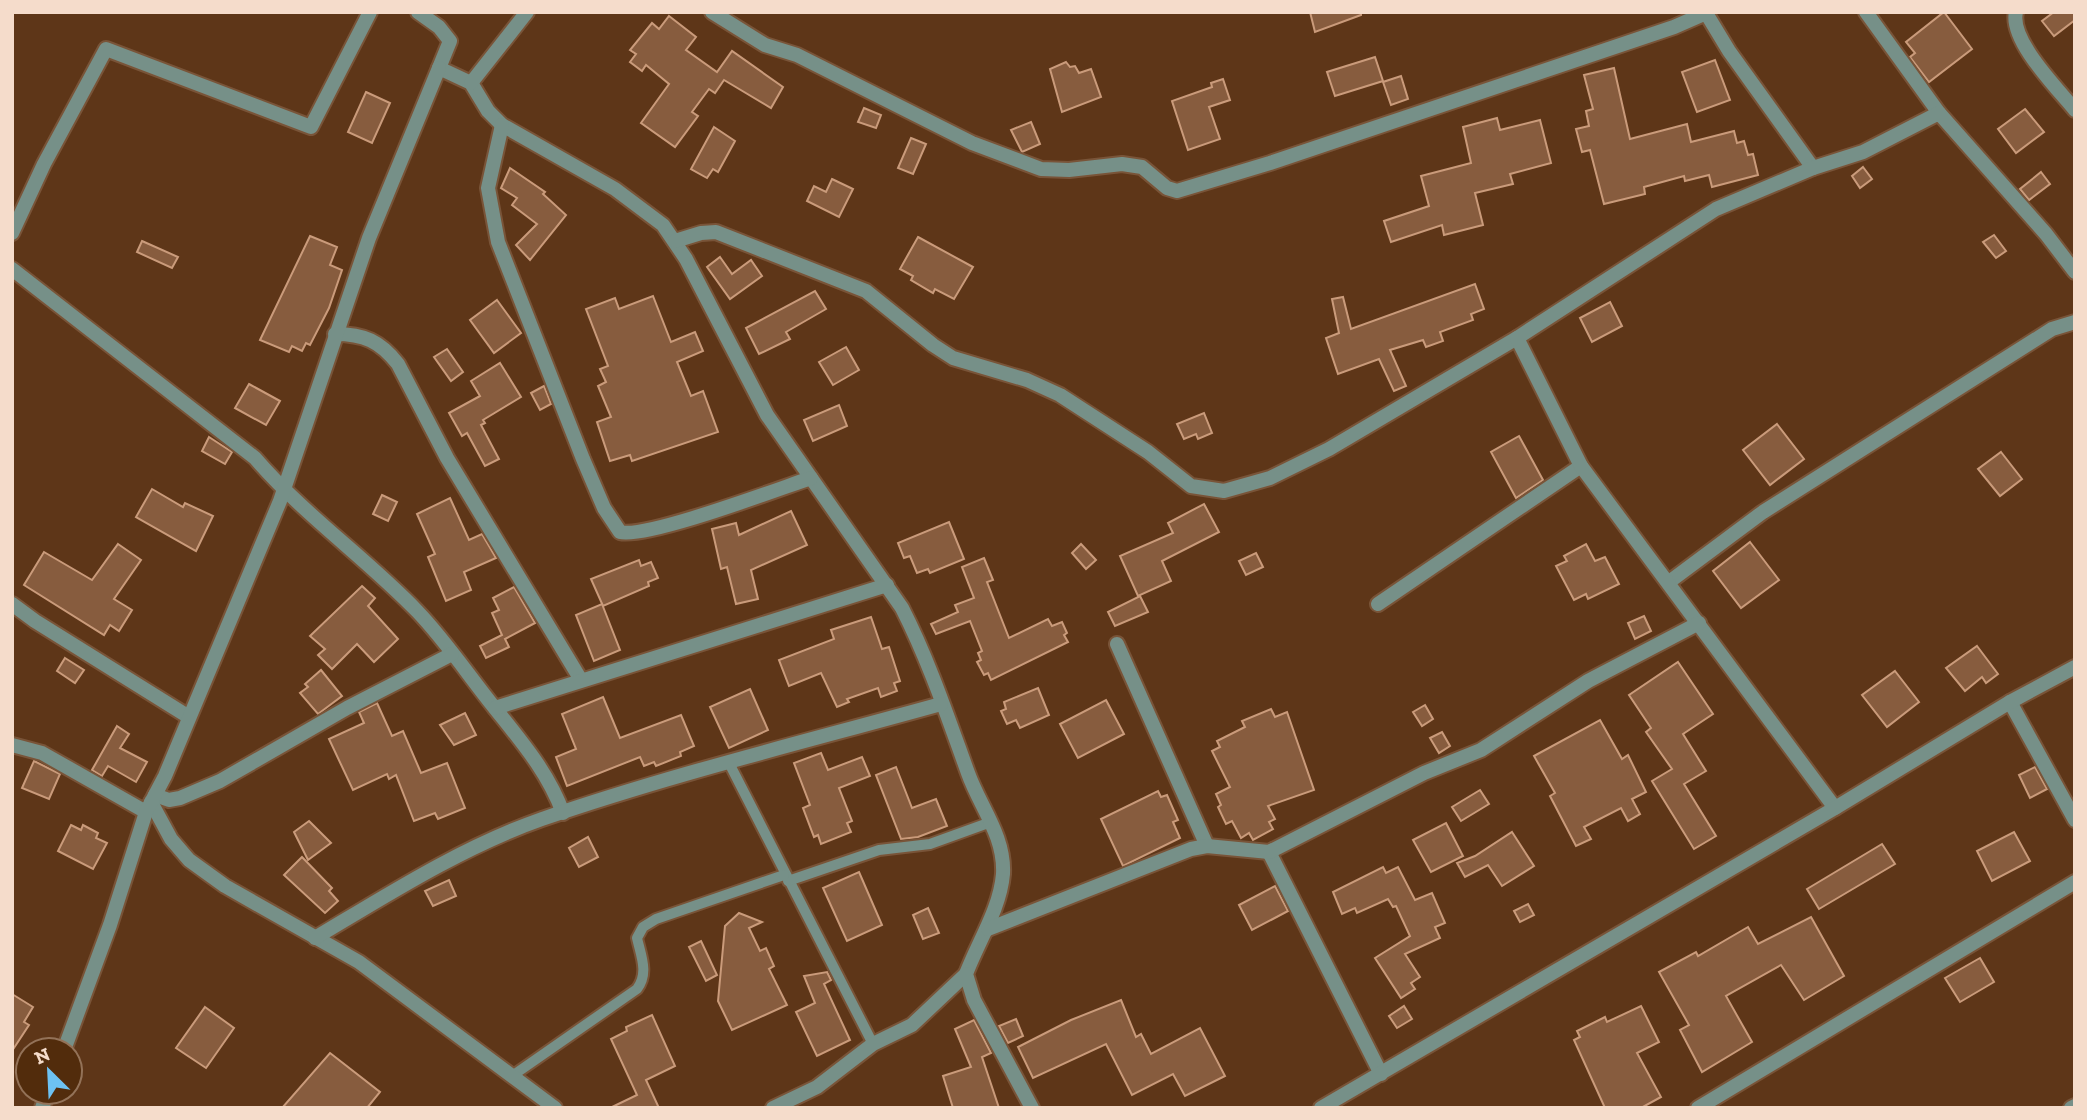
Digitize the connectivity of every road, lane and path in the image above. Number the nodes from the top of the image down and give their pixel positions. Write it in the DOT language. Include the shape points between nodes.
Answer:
graph roads {
  1 [pos="370,12"];
  2 [pos="418,12"];
  3 [pos="446,12"];
  4 [pos="527,12"];
  5 [pos="712,12"];
  6 [pos="1706,12"];
  7 [pos="1866,12"];
  8 [pos="2016,12"];
  9 [pos="439,27"];
  10 [pos="439,68"];
  11 [pos="471,83"];
  12 [pos="2075,110"];
  13 [pos="1939,113"];
  14 [pos="502,125"];
  15 [pos="1813,168"];
  16 [pos="12,233"];
  17 [pos="675,241"];
  18 [pos="12,269"];
  19 [pos="2075,272"];
  20 [pos="2075,322"];
  21 [pos="335,334"];
  22 [pos="1517,338"];
  23 [pos="1581,466"];
  24 [pos="811,478"];
  25 [pos="284,491"];
  26 [pos="1669,582"];
  27 [pos="887,585"];
  28 [pos="12,604"];
  29 [pos="1378,604"];
  30 [pos="1699,623"];
  31 [pos="1117,645"];
  32 [pos="452,654"];
  33 [pos="2075,667"];
  34 [pos="582,680"];
  35 [pos="2010,702"];
  36 [pos="941,704"];
  37 [pos="495,708"];
  38 [pos="189,717"];
  39 [pos="12,745"];
  40 [pos="728,761"];
  41 [pos="151,803"];
  42 [pos="1835,808"];
  43 [pos="563,813"];
  44 [pos="2075,820"];
  45 [pos="991,822"];
  46 [pos="1207,846"];
  47 [pos="1269,852"];
  48 [pos="786,878"];
  49 [pos="2075,882"];
  50 [pos="988,929"];
  51 [pos="315,938"];
  52 [pos="966,974"];
  53 [pos="69,1036"];
  54 [pos="873,1044"];
  55 [pos="1381,1074"];
  56 [pos="512,1076"];
  57 [pos="555,1108"];
  58 [pos="773,1108"];
  59 [pos="1032,1108"];
  60 [pos="1321,1108"];
  61 [pos="1698,1108"];
  1 -- 16 [label="street" via="311,127 106,49"];
  2 -- 9 [label="street"];
  3 -- 9 [label="street"];
  4 -- 11 [label="street"];
  5 -- 6 [label="street" via="765,45 797,55 972,142 1041,169 1142,167 1177,191 1674,27"];
  6 -- 15 [label="street" via="1728,51"];
  7 -- 13 [label="street"];
  8 -- 12 [label="street" via="2016,27 2033,59"];
  9 -- 10 [label="street" via="450,41"];
  10 -- 11 [label="street"];
  10 -- 21 [label="street"];
  11 -- 14 [label="street"];
  13 -- 15 [label="street" via="1863,152"];
  13 -- 19 [label="street"];
  14 -- 17 [label="street" via="615,189 663,225"];
  14 -- 24 [label="street" via="488,188 498,242 583,459 620,532 659,527"];
  15 -- 22 [label="street" via="1716,209"];
  17 -- 22 [label="street" via="716,232 866,291 953,358 1060,395 1191,486 1224,491 1270,478 1329,449"];
  17 -- 24 [label="street" via="762,408"];
  18 -- 25 [label="street" via="255,458"];
  20 -- 26 [label="street" via="2052,329 1763,512"];
  21 -- 25 [label="street"];
  21 -- 34 [label="street" via="366,337 398,364 447,458"];
  22 -- 23 [label="street"];
  23 -- 26 [label="street"];
  23 -- 29 [label="street"];
  24 -- 27 [label="street"];
  25 -- 32 [label="street" via="419,613"];
  25 -- 38 [label="street"];
  26 -- 30 [label="street"];
  27 -- 34 [label="street"];
  27 -- 36 [label="street" via="916,636"];
  28 -- 38 [label="street"];
  30 -- 42 [label="street"];
  30 -- 47 [label="street" via="1588,681 1480,750 1424,773"];
  31 -- 46 [label="street"];
  32 -- 37 [label="street"];
  32 -- 41 [label="street" via="220,780 180,798"];
  33 -- 35 [label="street"];
  34 -- 37 [label="street"];
  35 -- 42 [label="street"];
  35 -- 44 [label="street"];
  36 -- 40 [label="street"];
  36 -- 45 [label="street"];
  37 -- 43 [label="street" via="553,785"];
  38 -- 41 [label="street"];
  39 -- 41 [label="street" via="42,752"];
  40 -- 43 [label="street"];
  40 -- 48 [label="lane"];
  41 -- 51 [label="street" via="189,860"];
  41 -- 53 [label="street"];
  42 -- 55 [label="street"];
  43 -- 51 [label="street" via="416,879"];
  45 -- 48 [label="lane" via="930,844 879,850"];
  45 -- 50 [label="street" via="998,835 1003,874"];
  46 -- 47 [label="street"];
  46 -- 50 [label="street"];
  47 -- 55 [label="street"];
  48 -- 54 [label="lane"];
  48 -- 56 [label="lane" via="643,927 637,938 645,969 637,989"];
  49 -- 61 [label="street"];
  50 -- 52 [label="street"];
  51 -- 56 [label="street" via="359,962"];
  52 -- 54 [label="street" via="912,1025"];
  52 -- 59 [label="street" via="974,1000"];
  54 -- 58 [label="street" via="817,1087"];
  55 -- 60 [label="street"];
  56 -- 57 [label="street"];
}
